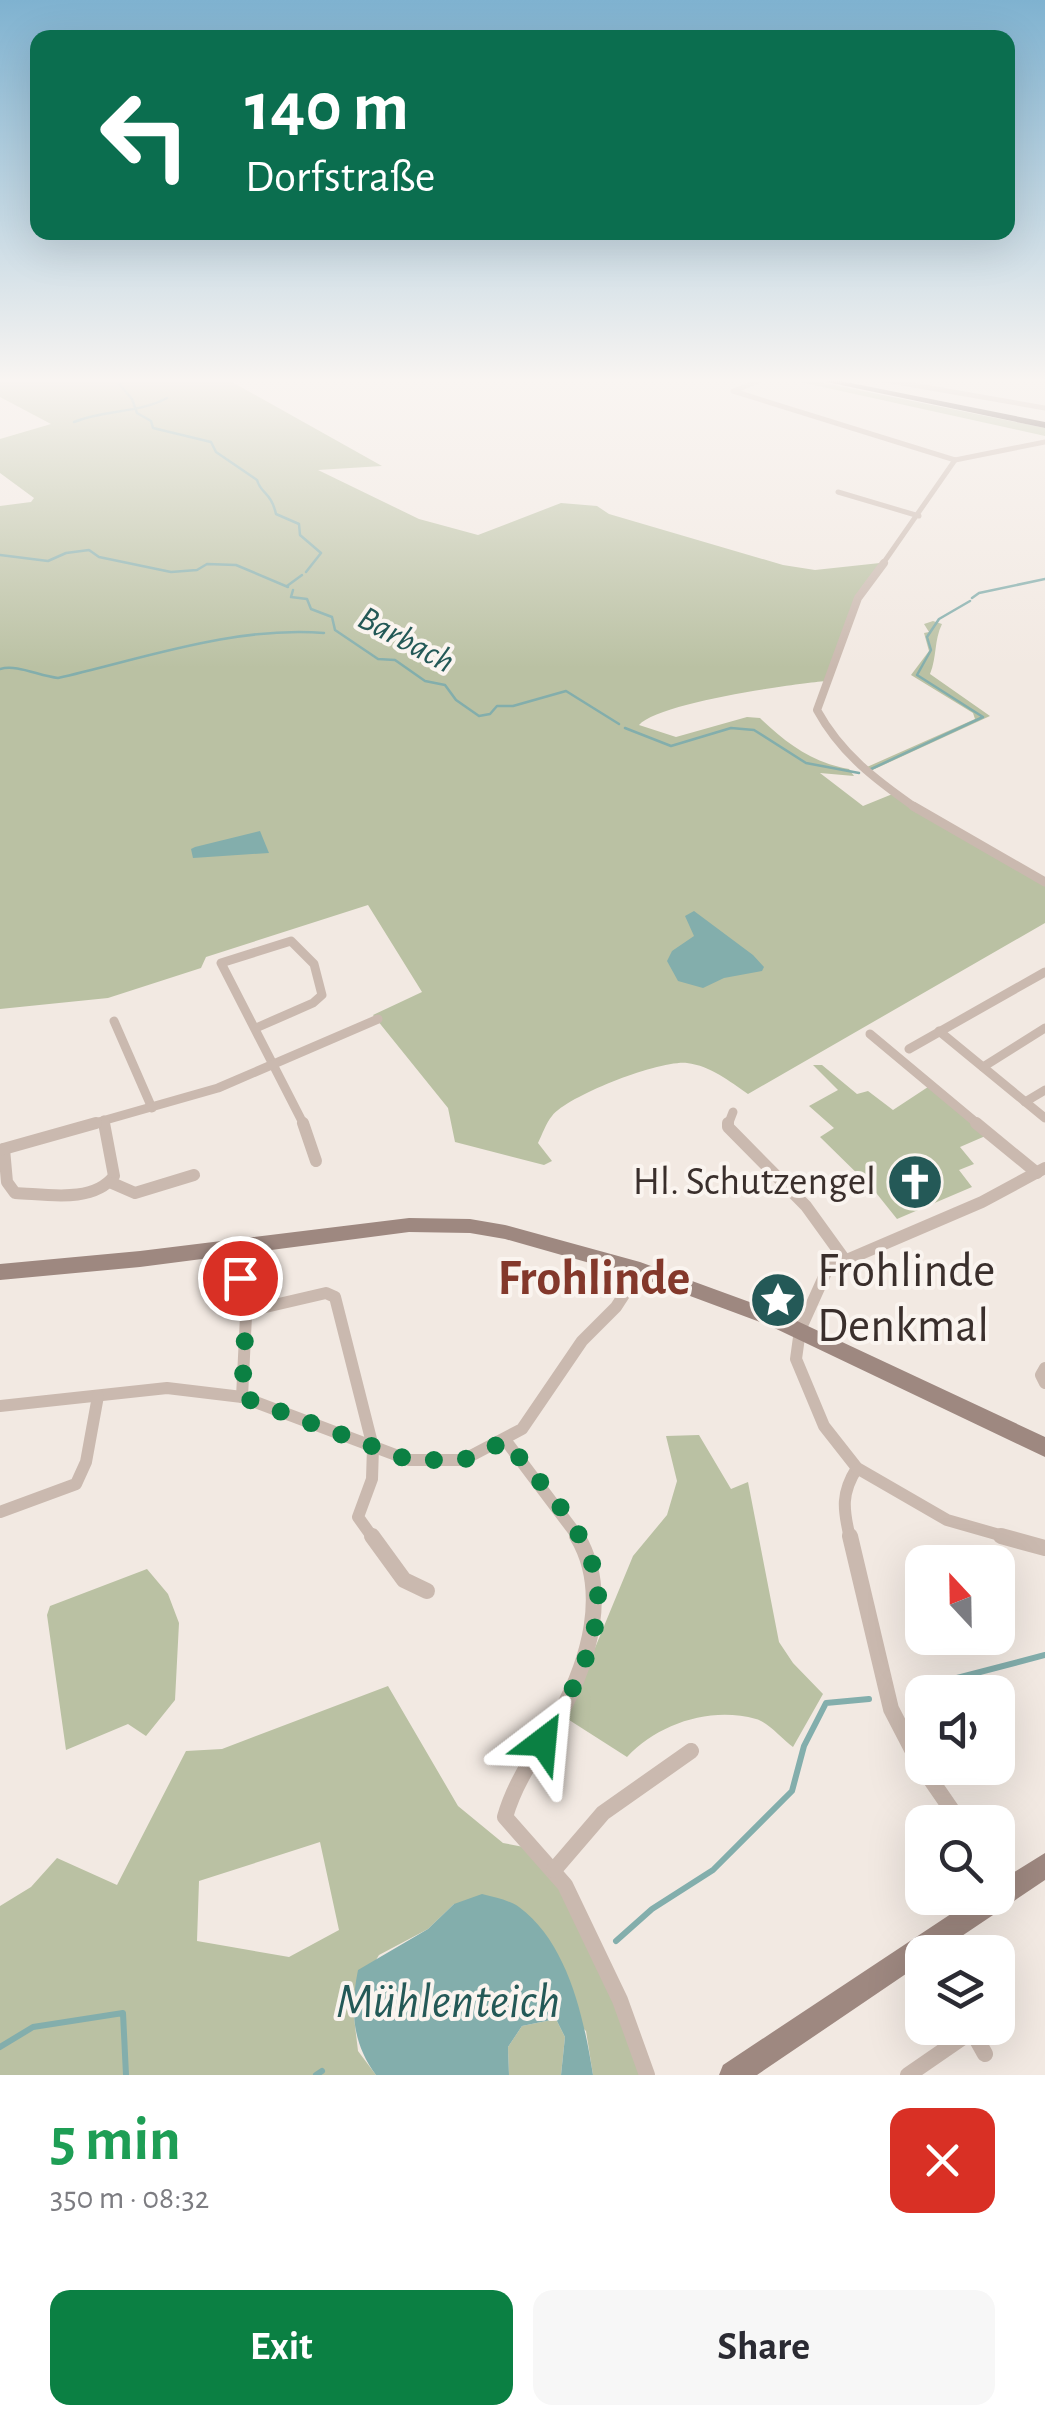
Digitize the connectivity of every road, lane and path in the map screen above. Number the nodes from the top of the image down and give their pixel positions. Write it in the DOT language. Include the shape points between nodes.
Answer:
graph roads {
  1 [pos="945,475"];
  2 [pos="838,492"];
  3 [pos="919,516"];
  4 [pos="1045,882"];
  5 [pos="1045,972"];
  6 [pos="378,1019"];
  7 [pos="114,1021"];
  8 [pos="256,1028"];
  9 [pos="1045,1028"];
  10 [pos="939,1031"];
  11 [pos="870,1034"];
  12 [pos="909,1048"];
  13 [pos="275,1066"];
  14 [pos="983,1067"];
  15 [pos="1045,1090"];
  16 [pos="1025,1102"];
  17 [pos="152,1108"];
  18 [pos="734,1112"];
  19 [pos="1045,1118"];
  20 [pos="104,1120"];
  21 [pos="2,1149"];
  22 [pos="316,1162"];
  23 [pos="1041,1170"];
  24 [pos="194,1176"];
  25 [pos="112,1182"];
  26 [pos="845,1260"];
  27 [pos="640,1270"];
  28 [pos="0,1272"];
  29 [pos="250,1276"];
  30 [pos="246,1316"];
  31 [pos="800,1330"];
  32 [pos="1045,1368"];
  33 [pos="1045,1383"];
  34 [pos="98,1396"];
  35 [pos="242,1397"];
  36 [pos="0,1406"];
  37 [pos="506,1441"];
  38 [pos="373,1446"];
  39 [pos="1045,1447"];
  40 [pos="857,1468"];
  41 [pos="0,1512"];
  42 [pos="1045,1548"];
  43 [pos="427,1590"];
  44 [pos="691,1751"];
  45 [pos="949,1805"];
  46 [pos="1045,1866"];
  47 [pos="554,1870"];
  48 [pos="1015,1879"];
  49 [pos="960,1915"];
  50 [pos="949,2045"];
  51 [pos="980,2045"];
  52 [pos="985,2054"];
  53 [pos="647,2075"];
  54 [pos="733,2075"];
  55 [pos="908,2075"];
  1 -- 3 [label="street"];
  2 -- 3 [label="street"];
  3 -- 4 [label="street" via="853,608 817,710 822,725 858,767"];
  5 -- 10 [label="street"];
  6 -- 13 [label="street"];
  7 -- 17 [label="street"];
  8 -- 8 [label="street" via="322,995 320,975 291,941 221,962"];
  8 -- 13 [label="street"];
  9 -- 14 [label="street"];
  10 -- 12 [label="street"];
  10 -- 14 [label="street"];
  11 -- 23 [label="street"];
  13 -- 17 [label="street"];
  13 -- 22 [label="street"];
  14 -- 16 [label="street"];
  15 -- 16 [label="street"];
  16 -- 19 [label="street"];
  17 -- 20 [label="street"];
  18 -- 26 [label="street" via="728,1127 806,1206"];
  20 -- 21 [label="street"];
  20 -- 25 [label="street"];
  21 -- 25 [label="street" via="15,1193 99,1192"];
  23 -- 26 [label="street"];
  24 -- 25 [label="street" via="135,1193"];
  26 -- 31 [label="street" via="828,1268"];
  27 -- 28 [label="main road" via="505,1232 436,1224"];
  27 -- 31 [label="main road"];
  27 -- 37 [label="street" via="582,1341 536,1414"];
  29 -- 30 [label="street" via="240,1278"];
  30 -- 35 [label="street"];
  30 -- 38 [label="street" via="326,1293 335,1297"];
  31 -- 39 [label="main road"];
  31 -- 40 [label="street" via="801,1378 824,1426"];
  32 -- 33 [label="street"];
  34 -- 35 [label="street" via="167,1388"];
  34 -- 36 [label="street"];
  34 -- 41 [label="street" via="76,1484"];
  35 -- 38 [label="street"];
  37 -- 38 [label="street" via="463,1460 432,1463"];
  37 -- 47 [label="street" via="561,1508 597,1583 589,1644 562,1710 509,1797 505,1817"];
  38 -- 43 [label="street" via="372,1479 358,1517 404,1580"];
  40 -- 42 [label="street" via="948,1520"];
  40 -- 45 [label="street" via="844,1488 842,1508 880,1678 903,1736"];
  44 -- 47 [label="street" via="603,1814"];
  46 -- 48 [label="main road"];
  47 -- 53 [label="street" via="620,2000"];
  49 -- 54 [label="main road"];
  50 -- 55 [label="street"];
  51 -- 52 [label="street"];
}
